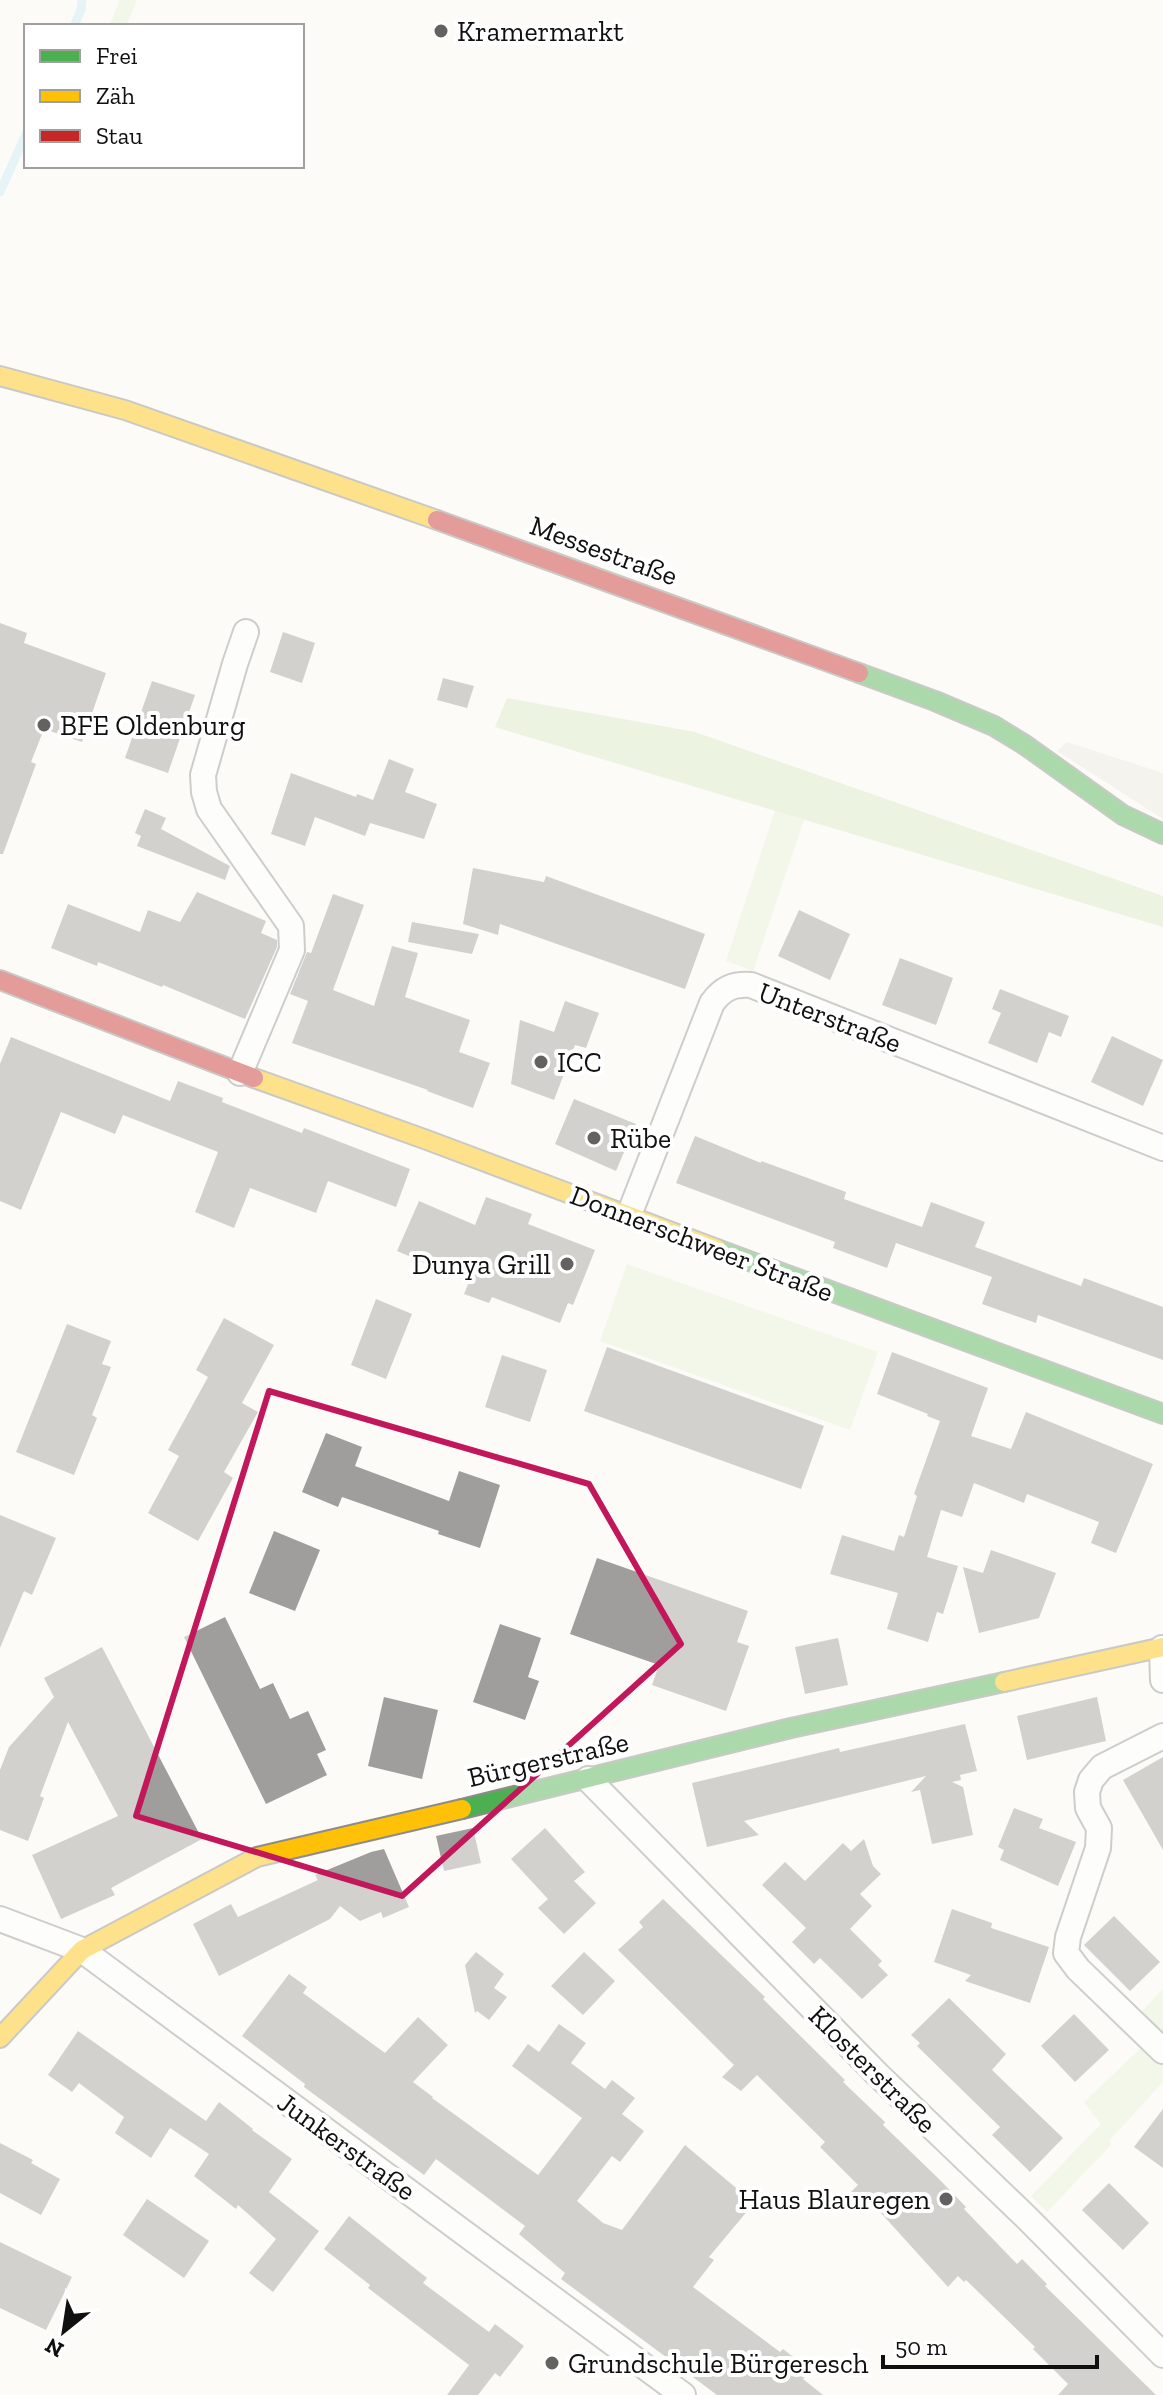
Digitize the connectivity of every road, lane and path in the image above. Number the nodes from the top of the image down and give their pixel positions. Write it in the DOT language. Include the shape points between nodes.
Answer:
graph roads {
  1 [pos="0,376"];
  2 [pos="246,632"];
  3 [pos="1163,834"];
  4 [pos="0,980"];
  5 [pos="240,1073"];
  6 [pos="1163,1148"];
  7 [pos="629,1215"];
  8 [pos="1163,1414"];
  9 [pos="1162,1648"];
  10 [pos="1163,1680"];
  11 [pos="1163,1736"];
  12 [pos="588,1779"];
  13 [pos="0,1919"];
  14 [pos="82,1950"];
  15 [pos="0,2038"];
  16 [pos="1163,2051"];
  17 [pos="1163,2355"];
  18 [pos="683,2395"];
  1 -- 3 [label="street, Messestraße" via="125,410 254,454 935,701 994,726 1123,815"];
  2 -- 5 [label="street" via="203,775 204,792 209,809 291,926 292,950"];
  4 -- 5 [label="street, Donnerschweer Straße"];
  5 -- 7 [label="street, Donnerschweer Straße"];
  6 -- 7 [label="street, Unterstraße" via="751,985 739,985 727,988 712,1003"];
  7 -- 8 [label="street, Donnerschweer Straße"];
  9 -- 10 [label="street"];
  9 -- 12 [label="street, Bürgerstraße" via="791,1728"];
  11 -- 16 [label="street" via="1102,1767 1091,1780 1088,1808 1099,1828 1098,1848 1066,1953"];
  12 -- 14 [label="street, Bürgerstraße" via="257,1857"];
  12 -- 17 [label="street, Klosterstraße"];
  13 -- 14 [label="street, Junkerstraße"];
  14 -- 15 [label="street, Bürgerstraße"];
  14 -- 18 [label="street, Junkerstraße"];
}
